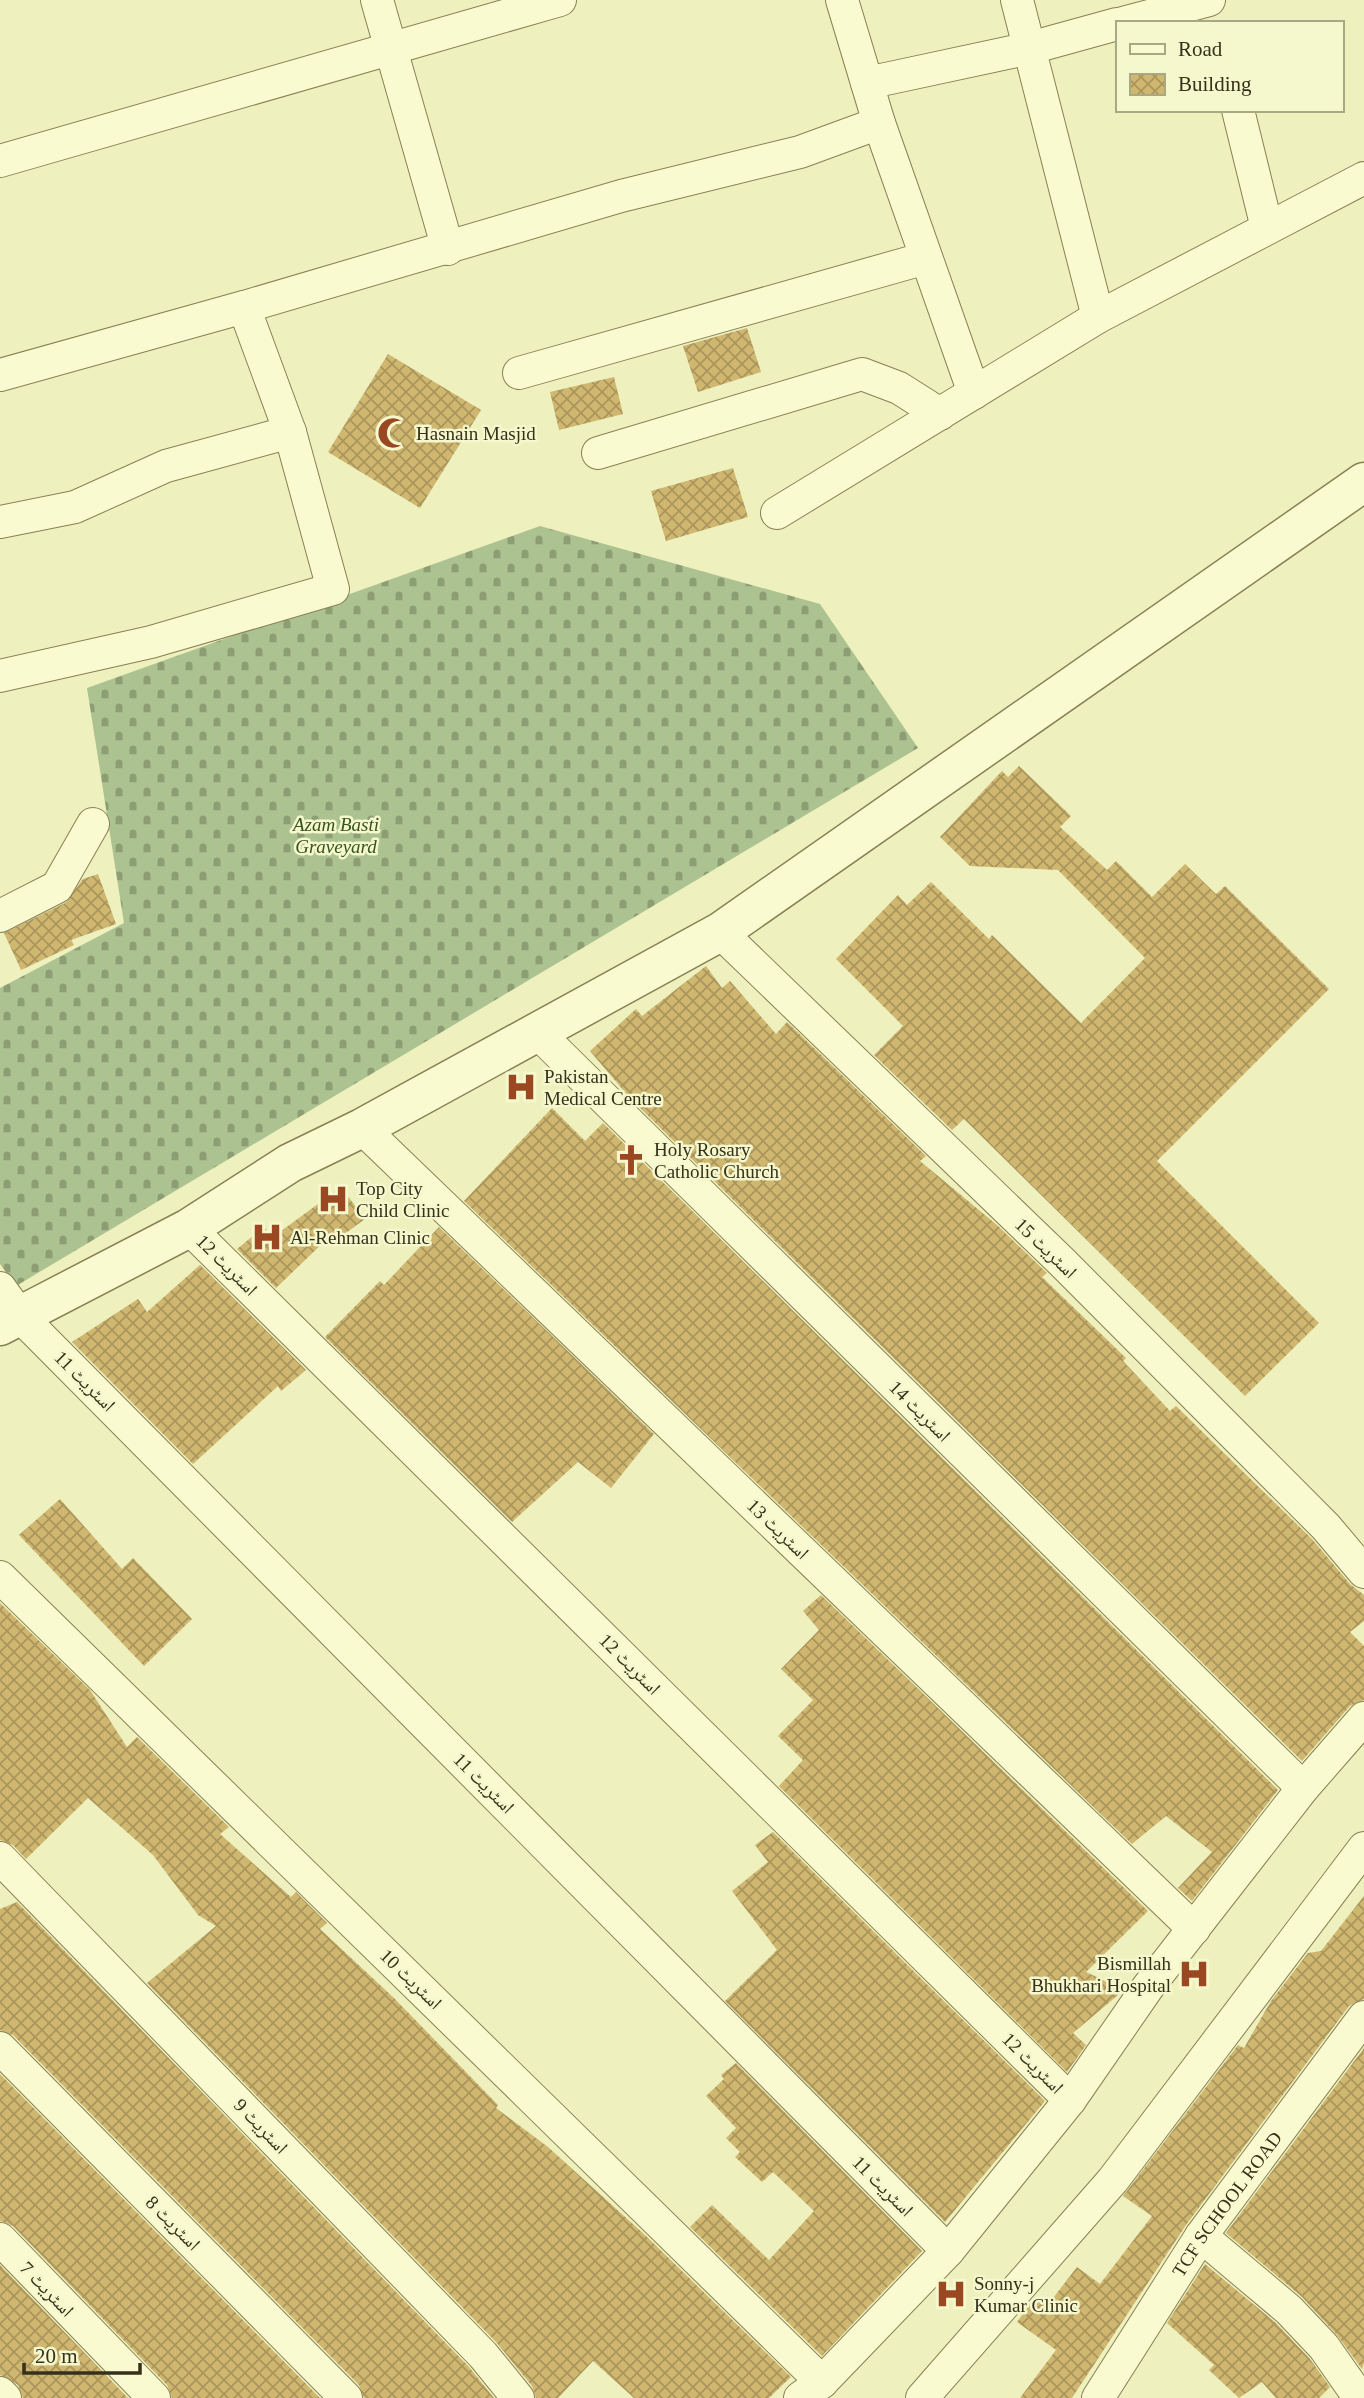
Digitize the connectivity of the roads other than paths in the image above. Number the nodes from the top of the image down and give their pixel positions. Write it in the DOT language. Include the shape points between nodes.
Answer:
graph roads {
  1 [pos="377,0"];
  2 [pos="560,0"];
  3 [pos="842,0"];
  4 [pos="1017,0"];
  5 [pos="1210,0"];
  6 [pos="1131,21"];
  7 [pos="1215,21"];
  8 [pos="1116,24"];
  9 [pos="1030,48"];
  10 [pos="391,49"];
  11 [pos="867,83"];
  12 [pos="1238,112"];
  13 [pos="879,123"];
  14 [pos="0,161"];
  15 [pos="1364,178"];
  16 [pos="1267,228"];
  17 [pos="448,249"];
  18 [pos="926,258"];
  19 [pos="244,307"];
  20 [pos="1098,317"];
  21 [pos="519,373"];
  22 [pos="0,374"];
  23 [pos="974,393"];
  24 [pos="940,414"];
  25 [pos="290,432"];
  26 [pos="598,453"];
  27 [pos="1364,482"];
  28 [pos="778,513"];
  29 [pos="0,522"];
  30 [pos="0,676"];
  31 [pos="93,824"];
  32 [pos="0,916"];
  33 [pos="720,932"];
  34 [pos="538,1033"];
  35 [pos="362,1128"];
  36 [pos="189,1228"];
  37 [pos="7,1310"];
  38 [pos="1364,1572"];
  39 [pos="0,1577"];
  40 [pos="1364,1718"];
  41 [pos="1303,1788"];
  42 [pos="1364,1847"];
  43 [pos="0,1858"];
  44 [pos="1194,1929"];
  45 [pos="1364,2017"];
  46 [pos="0,2048"];
  47 [pos="1070,2100"];
  48 [pos="1201,2236"];
  49 [pos="0,2239"];
  50 [pos="948,2251"];
  51 [pos="811,2390"];
  52 [pos="0,2393"];
  53 [pos="1353,2393"];
  54 [pos="5,2398"];
  55 [pos="153,2398"];
  56 [pos="346,2398"];
  57 [pos="518,2398"];
  58 [pos="922,2398"];
  59 [pos="1098,2398"];
  1 -- 10 [label="street"];
  2 -- 10 [label="street"];
  3 -- 11 [label="street"];
  4 -- 9 [label="street"];
  5 -- 6 [label="street"];
  5 -- 7 [label="street"];
  8 -- 9 [label="street"];
  9 -- 11 [label="street"];
  9 -- 20 [label="street"];
  10 -- 14 [label="street"];
  10 -- 17 [label="street"];
  11 -- 13 [label="street"];
  12 -- 16 [label="street"];
  13 -- 17 [label="street" via="800,152 621,196"];
  13 -- 18 [label="street"];
  15 -- 16 [label="street"];
  16 -- 20 [label="street"];
  17 -- 19 [label="street"];
  18 -- 21 [label="street"];
  18 -- 23 [label="street"];
  19 -- 22 [label="street"];
  19 -- 25 [label="street"];
  20 -- 23 [label="street"];
  23 -- 24 [label="street"];
  24 -- 26 [label="street" via="900,388 862,374"];
  24 -- 28 [label="street"];
  25 -- 29 [label="street" via="166,466 75,507"];
  25 -- 30 [label="street" via="333,589 150,642"];
  27 -- 33 [label="street"];
  31 -- 32 [label="street" via="57,887"];
  33 -- 34 [label="street"];
  33 -- 38 [label="street, اسٹریٹ 15" via="1062,1262 1326,1527"];
  34 -- 35 [label="street"];
  34 -- 41 [label="street, اسٹریٹ 14"];
  35 -- 36 [label="street" via="290,1163"];
  35 -- 44 [label="street, اسٹریٹ 13"];
  36 -- 37 [label="street"];
  36 -- 47 [label="street, اسٹریٹ 12"];
  37 -- 50 [label="street, اسٹریٹ 11"];
  39 -- 51 [label="street, اسٹریٹ 10"];
  40 -- 41 [label="street"];
  41 -- 44 [label="street"];
  42 -- 58 [label="street" via="1113,2180"];
  43 -- 57 [label="street, اسٹریٹ 9" via="483,2355"];
  44 -- 47 [label="street" via="1112,2035"];
  45 -- 48 [label="street, TCF SCHOOL ROAD"];
  46 -- 56 [label="street, اسٹریٹ 8"];
  47 -- 50 [label="street"];
  48 -- 53 [label="street" via="1289,2310 1324,2347"];
  48 -- 59 [label="street, TCF SCHOOL ROAD"];
  49 -- 55 [label="street, اسٹریٹ 7"];
  50 -- 51 [label="street"];
  52 -- 54 [label="street"];
}
